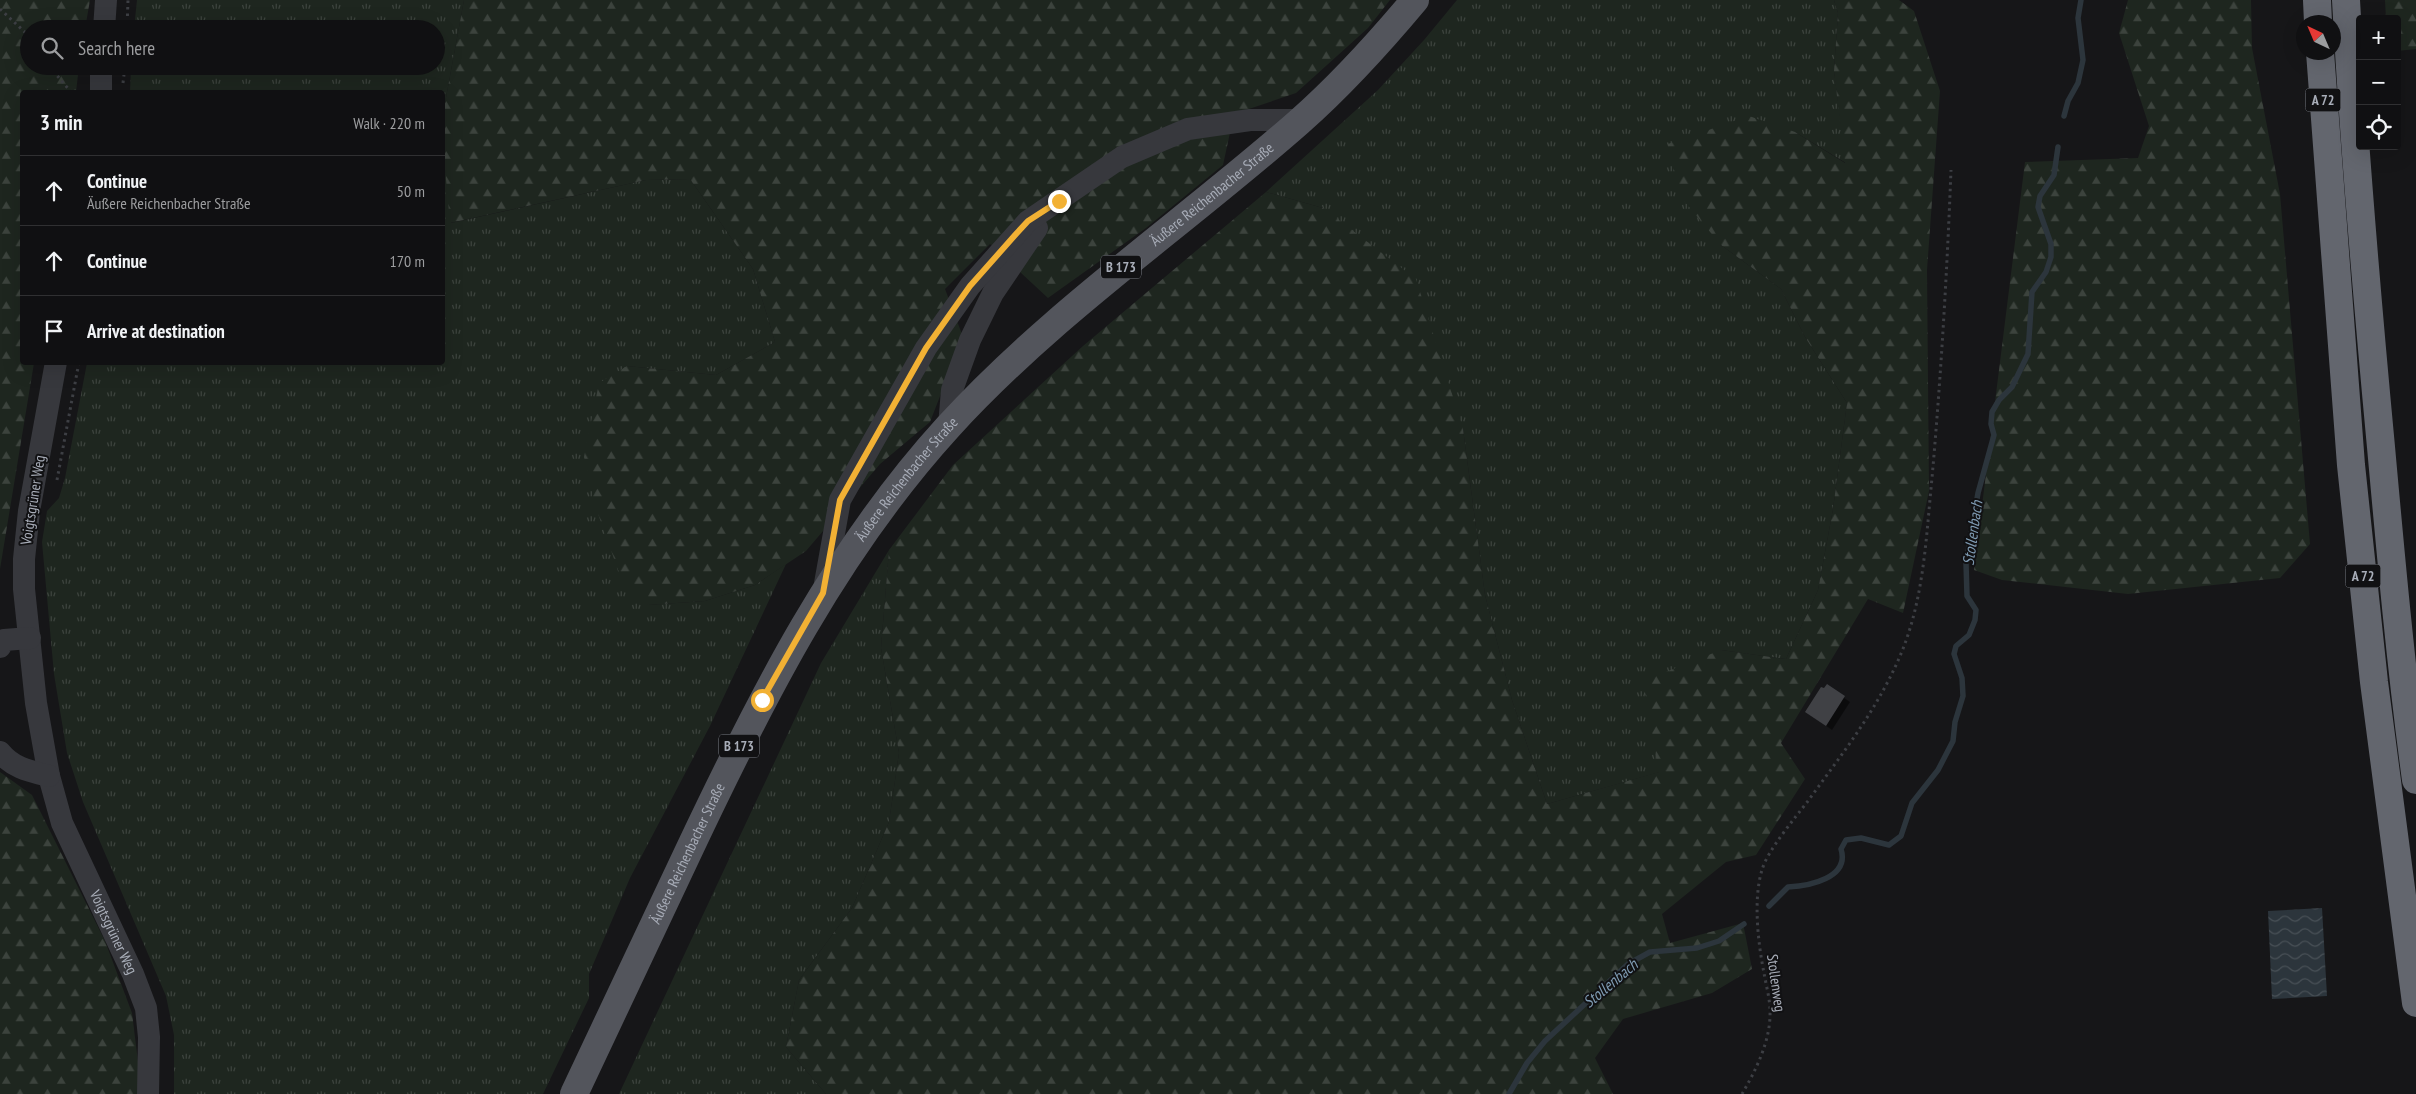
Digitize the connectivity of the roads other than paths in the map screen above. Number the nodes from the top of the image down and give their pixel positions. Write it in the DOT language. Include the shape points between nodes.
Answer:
graph roads {
  1 [pos="106,0"];
  2 [pos="1415,0"];
  3 [pos="2317,0"];
  4 [pos="2346,0"];
  5 [pos="2318,15"];
  6 [pos="105,20"];
  7 [pos="2321,60"];
  8 [pos="101,75"];
  9 [pos="100,90"];
  10 [pos="1301,120"];
  11 [pos="1075,191"];
  12 [pos="55,365"];
  13 [pos="949,426"];
  14 [pos="823,593"];
  15 [pos="30,638"];
  16 [pos="0,647"];
  17 [pos="0,752"];
  18 [pos="49,776"];
  19 [pos="2416,780"];
  20 [pos="2416,1003"];
  21 [pos="148,1094"];
  22 [pos="574,1094"];
  1 -- 6 [label="street"];
  2 -- 10 [label="main road, Äußere Reichenbacher Straße / B 173" via="1387,34"];
  3 -- 5 [label="highway"];
  4 -- 19 [label="highway, A 72" via="2370,326 2403,679"];
  7 -- 20 [label="highway, A 72" via="2351,465 2374,682"];
  8 -- 9 [label="street"];
  10 -- 11 [label="street" via="1250,120 1188,129 1122,157"];
  10 -- 13 [label="main road, Äußere Reichenbacher Straße / B 173" via="1048,329"];
  11 -- 13 [label="street" via="1042,221 993,293 970,340 952,390"];
  11 -- 14 [label="street" via="1028,221 970,286 926,348 840,500"];
  12 -- 15 [label="street, Voigtsgrüner Weg" via="29,512 24,559"];
  13 -- 14 [label="main road, Äußere Reichenbacher Straße / B 173" via="871,519"];
  14 -- 22 [label="main road, Äußere Reichenbacher Straße / B 173" via="770,684"];
  15 -- 16 [label="street" via="4,640"];
  15 -- 18 [label="street, Voigtsgrüner Weg" via="36,703"];
  17 -- 18 [label="street" via="21,770"];
  18 -- 21 [label="street, Voigtsgrüner Weg" via="62,823 146,1008"];
}
